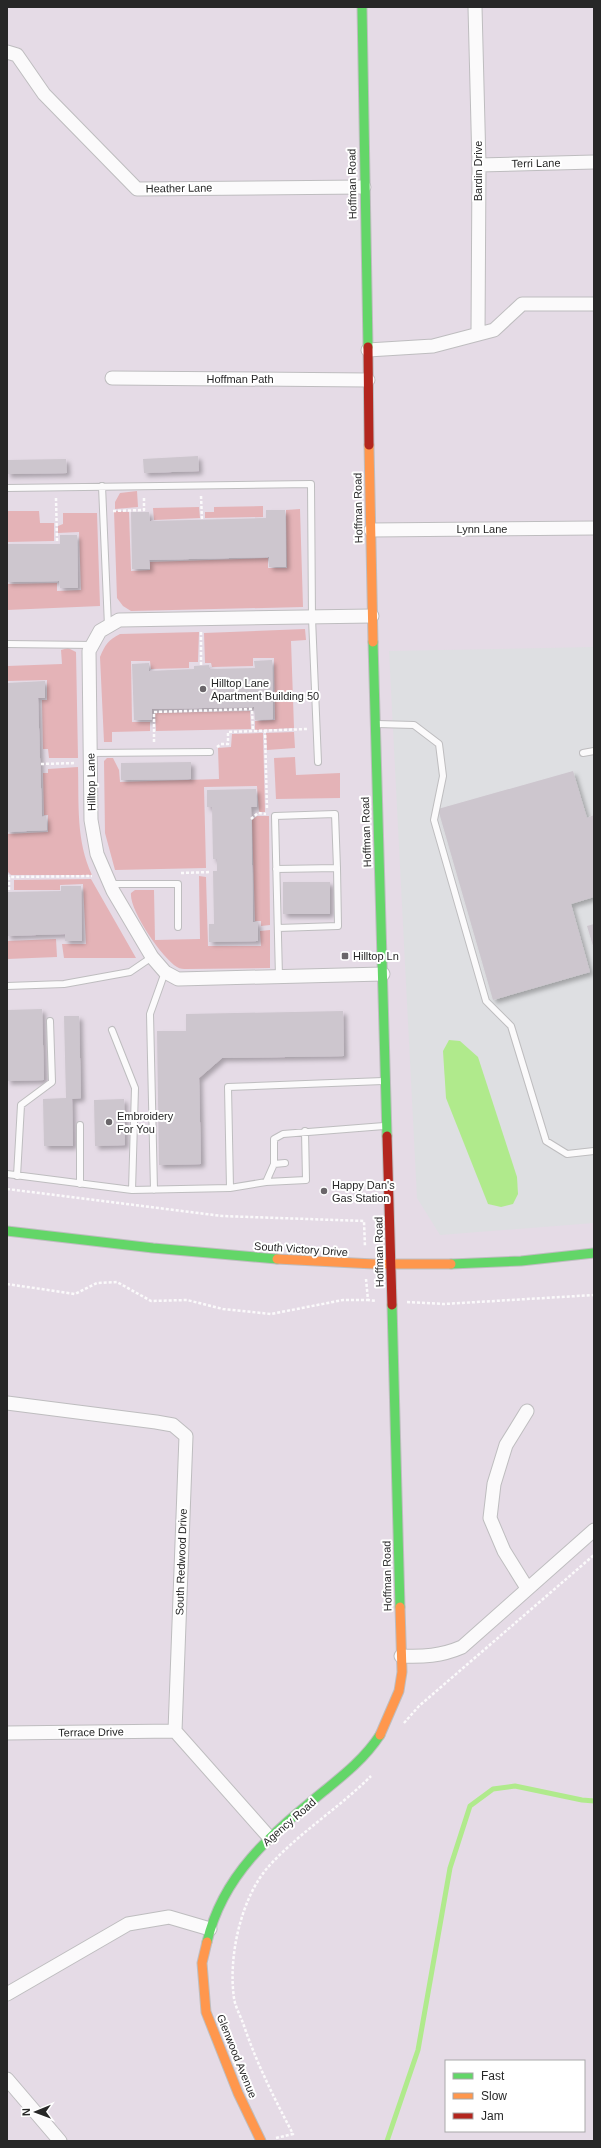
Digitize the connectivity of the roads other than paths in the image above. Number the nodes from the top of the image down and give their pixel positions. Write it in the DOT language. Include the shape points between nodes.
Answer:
graph roads {
  1 [pos="362,7"];
  2 [pos="474,7"];
  3 [pos="7,52"];
  4 [pos="594,162"];
  5 [pos="479,165"];
  6 [pos="364,186"];
  7 [pos="594,304"];
  8 [pos="478,334"];
  9 [pos="368,350"];
  10 [pos="112,378"];
  11 [pos="368,380"];
  12 [pos="102,486"];
  13 [pos="7,488"];
  14 [pos="594,528"];
  15 [pos="370,530"];
  16 [pos="372,616"];
  17 [pos="312,618"];
  18 [pos="108,626"];
  19 [pos="7,644"];
  20 [pos="92,645"];
  21 [pos="375,724"];
  22 [pos="594,751"];
  23 [pos="210,752"];
  24 [pos="583,753"];
  25 [pos="90,758"];
  26 [pos="318,762"];
  27 [pos="337,868"];
  28 [pos="276,869"];
  29 [pos="109,880"];
  30 [pos="178,927"];
  31 [pos="278,928"];
  32 [pos="152,957"];
  33 [pos="165,972"];
  34 [pos="382,974"];
  35 [pos="279,977"];
  36 [pos="7,986"];
  37 [pos="50,1021"];
  38 [pos="112,1030"];
  39 [pos="386,1080"];
  40 [pos="80,1125"];
  41 [pos="388,1126"];
  42 [pos="305,1131"];
  43 [pos="594,1151"];
  44 [pos="285,1163"];
  45 [pos="274,1164"];
  46 [pos="7,1174"];
  47 [pos="17,1176"];
  48 [pos="266,1182"];
  49 [pos="80,1184"];
  50 [pos="230,1188"];
  51 [pos="132,1190"];
  52 [pos="154,1190"];
  53 [pos="7,1231"];
  54 [pos="594,1253"];
  55 [pos="391,1266"];
  56 [pos="7,1403"];
  57 [pos="527,1410"];
  58 [pos="594,1530"];
  59 [pos="527,1588"];
  60 [pos="401,1656"];
  61 [pos="175,1732"];
  62 [pos="7,1734"];
  63 [pos="269,1837"];
  64 [pos="210,1929"];
  65 [pos="7,1994"];
  66 [pos="7,2079"];
  67 [pos="60,2141"];
  68 [pos="261,2141"];
  1 -- 6 [label="main road, Hoffman Road"];
  2 -- 5 [label="street, Bardin Drive"];
  3 -- 6 [label="street, Heather Lane" via="18,55 44,94 137,189"];
  4 -- 5 [label="street, Terri Lane"];
  5 -- 8 [label="street, Bardin Drive"];
  6 -- 9 [label="main road, Hoffman Road"];
  7 -- 8 [label="street" via="522,304 494,330"];
  8 -- 9 [label="street" via="433,346"];
  9 -- 11 [label="main road, Hoffman Road"];
  10 -- 11 [label="street, Hoffman Path"];
  11 -- 15 [label="main road, Hoffman Road"];
  12 -- 13 [label="lane"];
  12 -- 17 [label="lane" via="311,484"];
  12 -- 18 [label="lane"];
  14 -- 15 [label="street, Lynn Lane"];
  15 -- 16 [label="main road, Hoffman Road"];
  16 -- 17 [label="street, Hilltop Lane"];
  16 -- 21 [label="main road, Hoffman Road"];
  17 -- 18 [label="street, Hilltop Lane" via="119,620"];
  17 -- 26 [label="lane"];
  18 -- 20 [label="street, Hilltop Lane" via="100,631"];
  19 -- 20 [label="lane"];
  20 -- 25 [label="street, Hilltop Lane" via="89,652"];
  21 -- 34 [label="main road, Hoffman Road"];
  21 -- 43 [label="lane" via="414,724 439,744 443,776 434,820 486,1001 511,1026 546,1141 567,1154"];
  22 -- 24 [label="lane"];
  23 -- 25 [label="lane" via="154,752"];
  25 -- 29 [label="street, Hilltop Lane" via="91,820 98,854"];
  27 -- 28 [label="lane"];
  27 -- 28 [label="lane" via="335,814 275,816"];
  27 -- 31 [label="lane" via="338,926"];
  28 -- 31 [label="lane"];
  29 -- 30 [label="lane" via="178,884"];
  29 -- 32 [label="street, Hilltop Lane"];
  31 -- 35 [label="lane"];
  32 -- 33 [label="street, Hilltop Lane"];
  32 -- 36 [label="lane" via="130,972 64,984"];
  33 -- 35 [label="street, Hilltop Lane" via="178,979"];
  33 -- 52 [label="lane" via="150,1014"];
  34 -- 35 [label="street, Hilltop Lane"];
  34 -- 39 [label="main road, Hoffman Road"];
  37 -- 47 [label="lane" via="52,1082 21,1105"];
  38 -- 51 [label="lane" via="135,1088"];
  39 -- 41 [label="main road, Hoffman Road"];
  39 -- 50 [label="lane" via="228,1088"];
  40 -- 49 [label="lane"];
  41 -- 42 [label="lane"];
  41 -- 55 [label="main road, Hoffman Road"];
  42 -- 45 [label="lane" via="283,1134 274,1139"];
  42 -- 48 [label="lane" via="306,1180"];
  44 -- 45 [label="lane"];
  45 -- 48 [label="lane"];
  46 -- 47 [label="lane"];
  47 -- 49 [label="lane"];
  48 -- 50 [label="lane"];
  49 -- 51 [label="lane"];
  50 -- 52 [label="lane"];
  51 -- 52 [label="lane"];
  53 -- 55 [label="main road, South Victory Drive" via="284,1261"];
  54 -- 55 [label="main road, South Victory Drive" via="533,1260"];
  55 -- 60 [label="main road, Hoffman Road"];
  56 -- 61 [label="street, South Redwood Drive" via="173,1425 186,1436"];
  57 -- 59 [label="street" via="506,1445 494,1484 490,1518 504,1551"];
  58 -- 59 [label="street"];
  59 -- 60 [label="street" via="462,1647 445,1654"];
  60 -- 63 [label="main road, Agency Road" via="399,1690 379,1736 361,1760"];
  61 -- 62 [label="street, Terrace Drive"];
  61 -- 63 [label="street"];
  63 -- 64 [label="main road, Agency Road" via="243,1867 226,1894"];
  64 -- 65 [label="street" via="169,1917 128,1924"];
  64 -- 68 [label="main road, Glenwood Avenue" via="202,1963 206,2012 238,2093"];
  66 -- 67 [label="street"];
}
